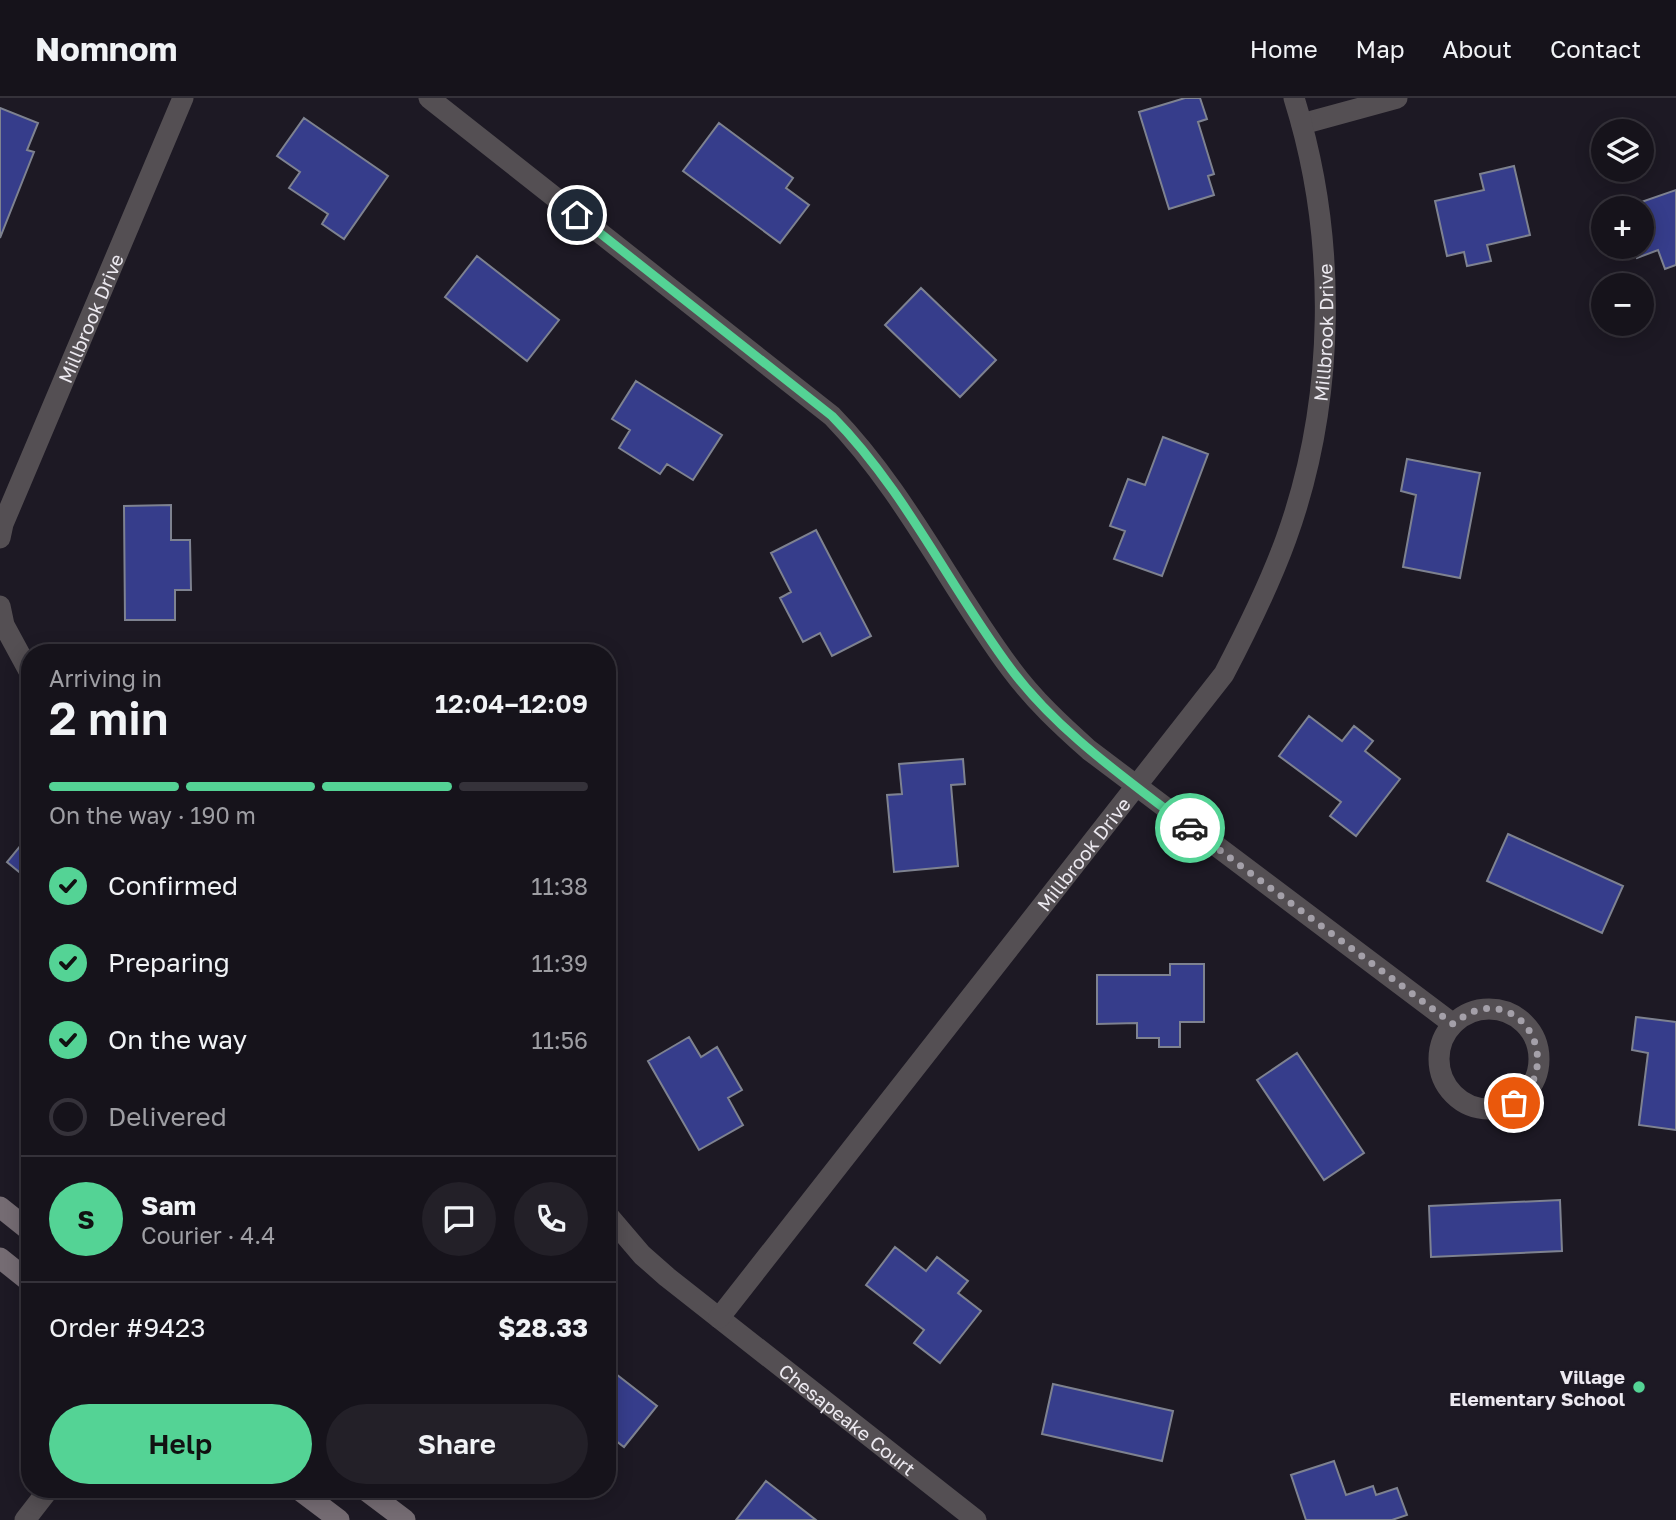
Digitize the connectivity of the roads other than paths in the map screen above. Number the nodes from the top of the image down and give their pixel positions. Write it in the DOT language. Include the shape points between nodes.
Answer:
graph roads {
  1 [pos="183,98"];
  2 [pos="429,98"];
  3 [pos="1294,98"];
  4 [pos="1397,98"];
  5 [pos="1302,124"];
  6 [pos="0,538"];
  7 [pos="0,606"];
  8 [pos="21,656"];
  9 [pos="1136,786"];
  10 [pos="1453,1024"];
  11 [pos="0,1207"];
  12 [pos="21,1224"];
  13 [pos="616,1225"];
  14 [pos="0,1258"];
  15 [pos="21,1275"];
  16 [pos="719,1318"];
  17 [pos="42,1498"];
  18 [pos="311,1498"];
  19 [pos="377,1498"];
  20 [pos="25,1520"];
  21 [pos="339,1520"];
  22 [pos="405,1520"];
  23 [pos="976,1520"];
  1 -- 6 [label="street, Millbrook Drive"];
  2 -- 9 [label="street" via="832,416 889,483 1011,669 1046,710"];
  3 -- 5 [label="street, Millbrook Drive"];
  4 -- 5 [label="street"];
  5 -- 9 [label="street, Millbrook Drive" via="1317,201 1324,276 1323,352 1308,464 1287,537 1259,607 1224,674"];
  7 -- 8 [label="street" via="4,625"];
  9 -- 10 [label="street"];
  9 -- 16 [label="street, Millbrook Drive"];
  10 -- 10 [label="street" via="1439,1057 1441,1074 1455,1094 1480,1109 1497,1109 1523,1096 1534,1083 1539,1066 1538,1046 1525,1025 1511,1014 1489,1009 1471,1012"];
  11 -- 12 [label="main road"];
  13 -- 16 [label="street" via="642,1255"];
  14 -- 15 [label="main road"];
  16 -- 23 [label="street, Chesapeake Court"];
  17 -- 20 [label="street"];
  18 -- 21 [label="main road"];
  19 -- 22 [label="main road"];
}
